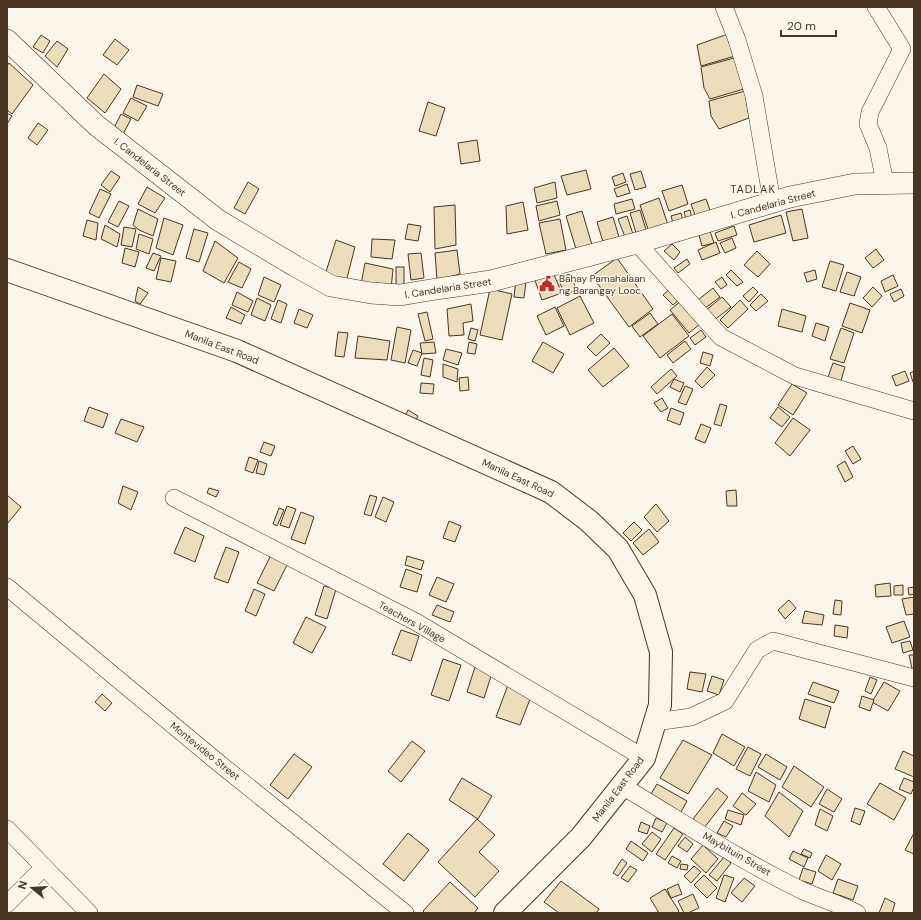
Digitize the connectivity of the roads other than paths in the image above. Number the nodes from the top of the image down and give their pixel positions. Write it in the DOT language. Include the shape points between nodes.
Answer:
graph roads {
  1 [pos="724,7"];
  2 [pos="876,7"];
  3 [pos="7,40"];
  4 [pos="885,183"];
  5 [pos="914,183"];
  6 [pos="772,202"];
  7 [pos="637,243"];
  8 [pos="7,270"];
  9 [pos="914,411"];
  10 [pos="174,498"];
  11 [pos="7,587"];
  12 [pos="914,678"];
  13 [pos="655,722"];
  14 [pos="644,758"];
  15 [pos="622,786"];
  16 [pos="10,837"];
  17 [pos="44,867"];
  18 [pos="7,904"];
  19 [pos="89,913"];
  20 [pos="405,913"];
  21 [pos="504,913"];
  22 [pos="857,913"];
  1 -- 6 [label="street" via="754,96"];
  2 -- 4 [label="street" via="902,49 870,112 868,124 878,148"];
  3 -- 7 [label="street, I. Candelaria Street" via="96,125 218,220 331,286 400,295 491,282"];
  4 -- 5 [label="street, I. Candelaria Street"];
  4 -- 6 [label="street, I. Candelaria Street" via="855,184"];
  6 -- 7 [label="street, I. Candelaria Street"];
  7 -- 9 [label="street" via="721,337 795,376"];
  8 -- 13 [label="main road, Manila East Road" via="237,351 551,492 589,521 618,549 645,595 662,652 660,704"];
  10 -- 14 [label="street, Teachers Village" via="416,622"];
  11 -- 20 [label="street, Montevideo Street"];
  12 -- 13 [label="street" via="773,641 757,650 725,701 691,717"];
  13 -- 14 [label="main road, Manila East Road"];
  14 -- 15 [label="main road, Manila East Road"];
  15 -- 21 [label="main road, Manila East Road" via="581,838"];
  15 -- 22 [label="street, Maybituin Street" via="790,884"];
  16 -- 17 [label="street"];
  17 -- 18 [label="street"];
  17 -- 19 [label="street"];
}
